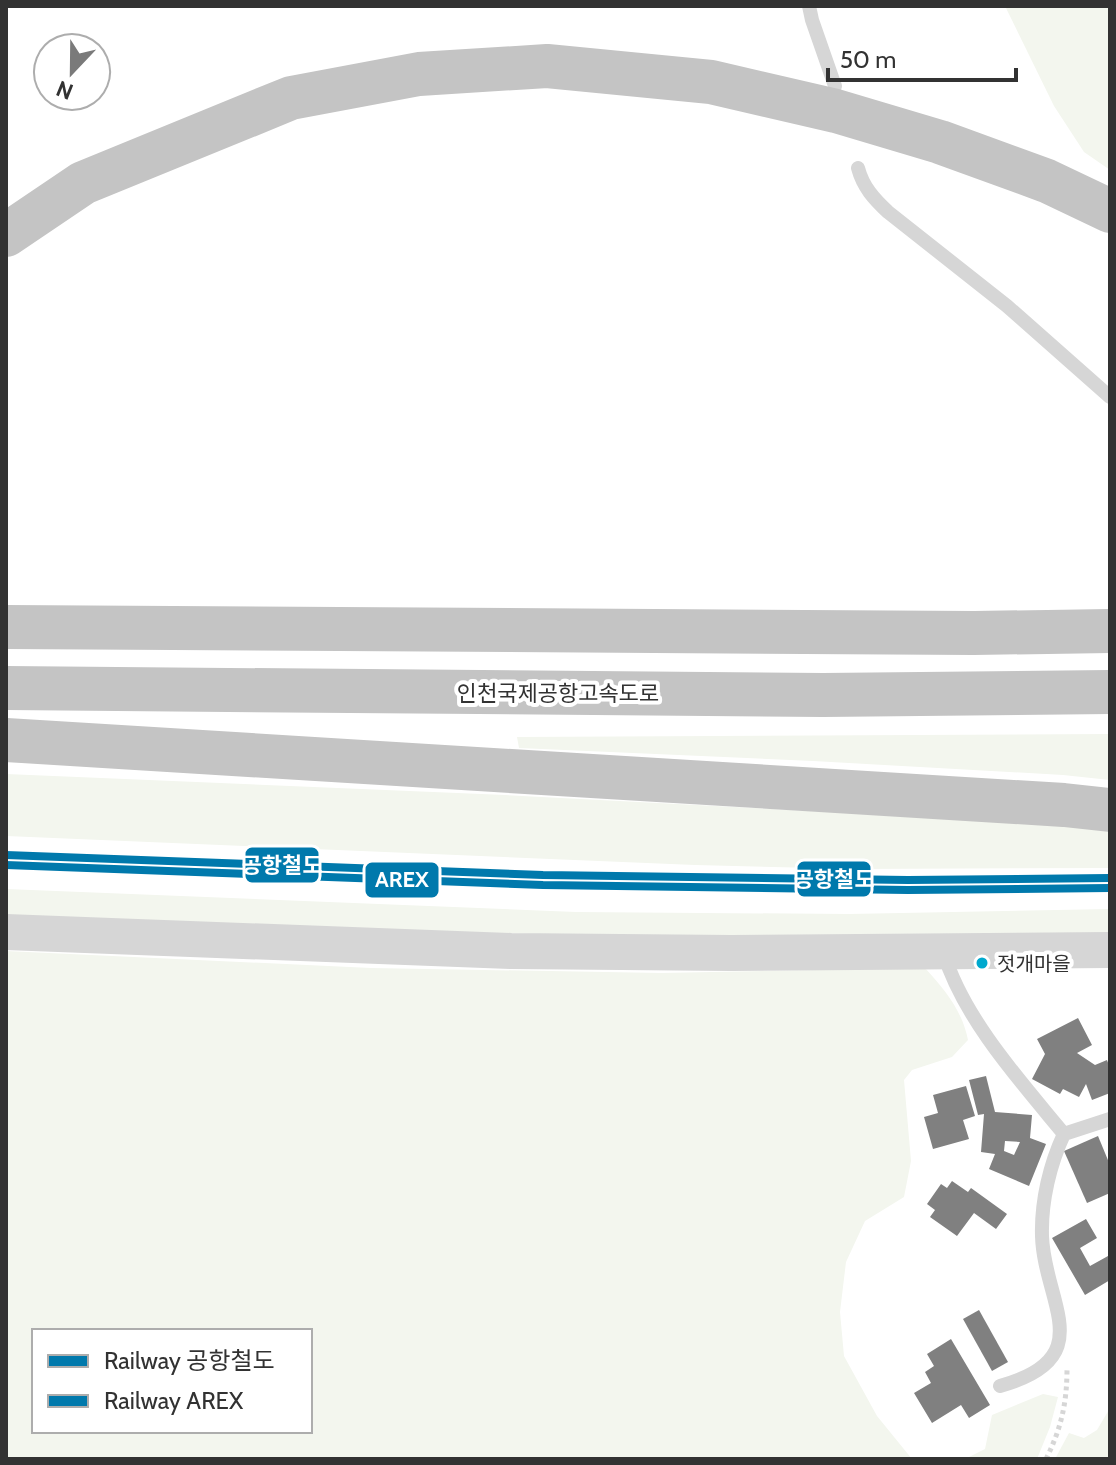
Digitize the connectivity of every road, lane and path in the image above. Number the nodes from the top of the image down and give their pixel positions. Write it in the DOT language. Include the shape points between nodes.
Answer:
graph roads {
  1 [pos="809,6"];
  2 [pos="835,86"];
  3 [pos="858,168"];
  4 [pos="1110,211"];
  5 [pos="6,235"];
  6 [pos="1110,397"];
  7 [pos="6,627"];
  8 [pos="1110,631"];
  9 [pos="6,688"];
  10 [pos="1110,692"];
  11 [pos="6,740"];
  12 [pos="1110,810"];
  13 [pos="6,932"];
  14 [pos="942,950"];
  15 [pos="1110,950"];
  16 [pos="1110,1119"];
  17 [pos="1064,1134"];
  18 [pos="1061,1333"];
  19 [pos="1000,1386"];
  20 [pos="1046,1459"];
  1 -- 2 [label="lane"];
  3 -- 6 [label="lane" via="871,196 888,212"];
  4 -- 5 [label="highway" via="1047,181 836,111 711,82 547,66 419,74 291,98 83,183"];
  7 -- 8 [label="highway"];
  9 -- 10 [label="highway, 인천국제공항고속도로" via="807,695"];
  11 -- 12 [label="highway"];
  13 -- 14 [label="street" via="511,951"];
  14 -- 15 [label="street"];
  14 -- 17 [label="lane" via="956,985 992,1042"];
  16 -- 17 [label="lane"];
  17 -- 18 [label="lane" via="1055,1154 1042,1226"];
  18 -- 19 [label="lane" via="1054,1354 1040,1370"];
  18 -- 20 [label="path" via="1067,1397"];
}
